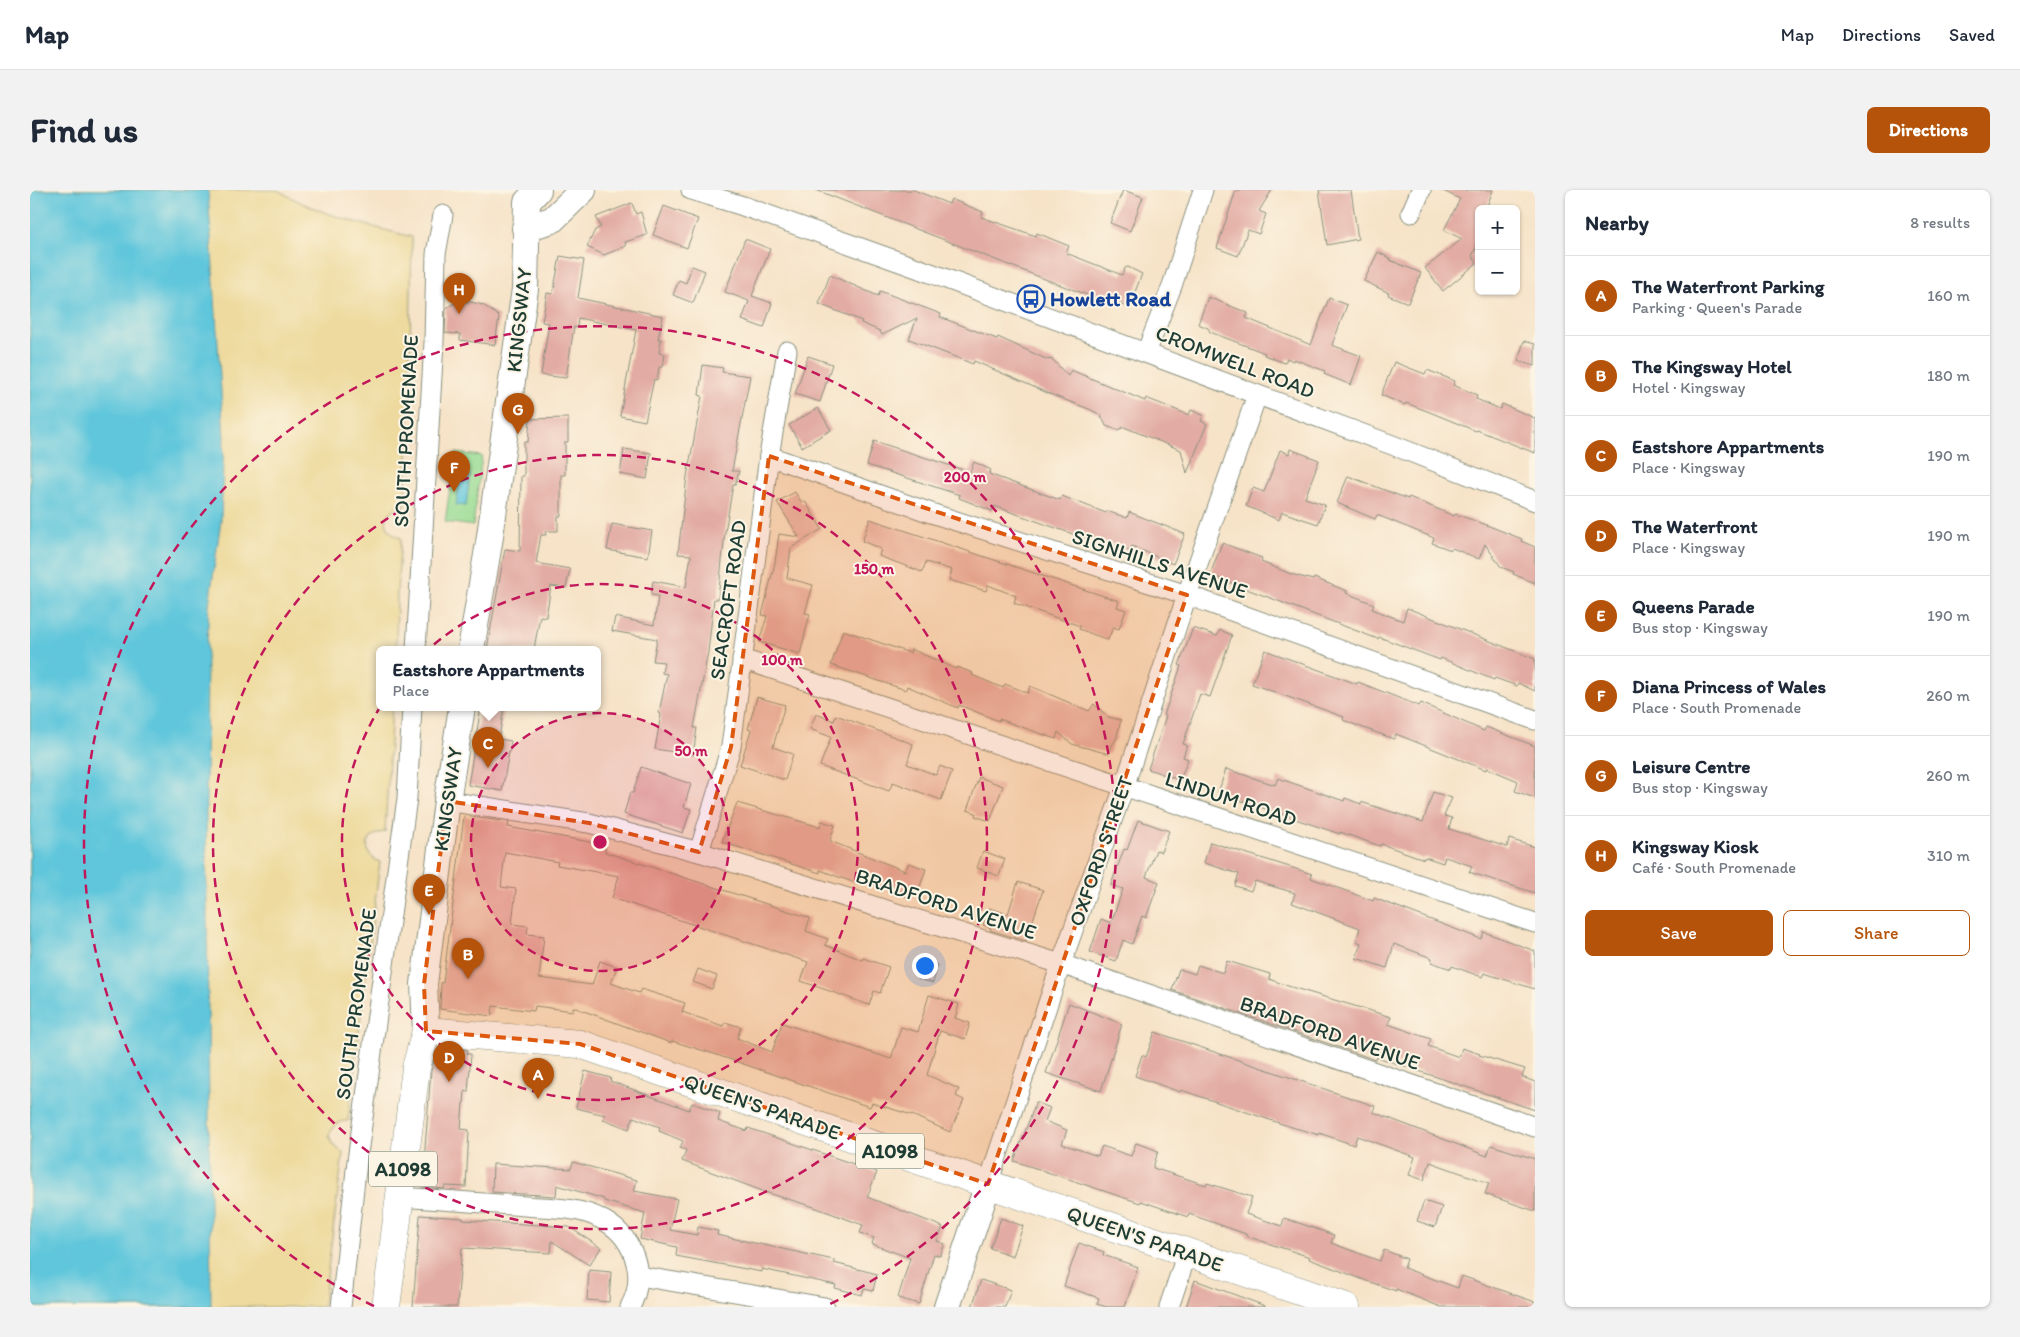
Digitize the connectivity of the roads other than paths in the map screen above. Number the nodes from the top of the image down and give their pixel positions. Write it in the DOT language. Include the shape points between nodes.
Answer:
graph roads {
  1 [pos="538,190"];
  2 [pos="582,190"];
  3 [pos="690,190"];
  4 [pos="1204,190"];
  5 [pos="1421,190"];
  6 [pos="1411,213"];
  7 [pos="443,215"];
  8 [pos="525,228"];
  9 [pos="787,351"];
  10 [pos="1146,353"];
  11 [pos="1257,395"];
  12 [pos="769,456"];
  13 [pos="1535,501"];
  14 [pos="1187,595"];
  15 [pos="416,646"];
  16 [pos="472,646"];
  17 [pos="742,659"];
  18 [pos="412,711"];
  19 [pos="461,711"];
  20 [pos="1535,720"];
  21 [pos="1124,787"];
  22 [pos="447,800"];
  23 [pos="699,852"];
  24 [pos="1535,923"];
  25 [pos="1061,964"];
  26 [pos="426,1032"];
  27 [pos="1535,1127"];
  28 [pos="988,1184"];
  29 [pos="400,1197"];
  30 [pos="1187,1253"];
  31 [pos="638,1276"];
  32 [pos="341,1307"];
  33 [pos="386,1307"];
  34 [pos="630,1307"];
  35 [pos="825,1307"];
  36 [pos="947,1307"];
  37 [pos="1169,1307"];
  38 [pos="1346,1307"];
  1 -- 8 [label="street, KINGSWAY" via="527,202"];
  2 -- 8 [label="street" via="552,220"];
  3 -- 10 [label="street, CROMWELL ROAD" via="752,209"];
  4 -- 10 [label="street"];
  5 -- 6 [label="street"];
  7 -- 15 [label="street, SOUTH PROMENADE" via="436,254"];
  8 -- 16 [label="street, KINGSWAY" via="525,289 491,534"];
  9 -- 12 [label="street, SEACROFT ROAD"];
  10 -- 11 [label="street, CROMWELL ROAD"];
  11 -- 13 [label="street, CROMWELL ROAD"];
  11 -- 14 [label="street, OXFORD STREET"];
  12 -- 14 [label="street, SIGNHILLS AVENUE"];
  12 -- 17 [label="street, SEACROFT ROAD"];
  14 -- 20 [label="street, SIGNHILLS AVENUE"];
  14 -- 21 [label="street, OXFORD STREET"];
  17 -- 21 [label="street, LINDUM ROAD"];
  17 -- 23 [label="street, SEACROFT ROAD" via="731,747"];
  18 -- 32 [label="street, SOUTH PROMENADE" via="407,798 358,1151"];
  19 -- 22 [label="street, KINGSWAY"];
  21 -- 24 [label="street, LINDUM ROAD"];
  21 -- 25 [label="street, OXFORD STREET"];
  22 -- 23 [label="street, BRADFORD AVENUE" via="589,823"];
  22 -- 26 [label="street, KINGSWAY" via="424,984"];
  23 -- 25 [label="street, BRADFORD AVENUE"];
  25 -- 27 [label="street, BRADFORD AVENUE"];
  25 -- 28 [label="street, OXFORD STREET"];
  26 -- 28 [label="main road, QUEEN'S PARADE / A1098" via="580,1044"];
  26 -- 29 [label="main road, KINGSWAY / A1098" via="416,1068"];
  28 -- 30 [label="main road, QUEEN'S PARADE / A1098"];
  28 -- 36 [label="street, OXFORD STREET"];
  29 -- 31 [label="street" via="561,1209 598,1217 627,1240 636,1258"];
  29 -- 33 [label="main road, KINGSWAY / A1098"];
  30 -- 37 [label="street"];
  30 -- 38 [label="main road, QUEEN'S PARADE / A1098"];
  31 -- 34 [label="street" via="635,1298"];
  31 -- 35 [label="street"];
}
